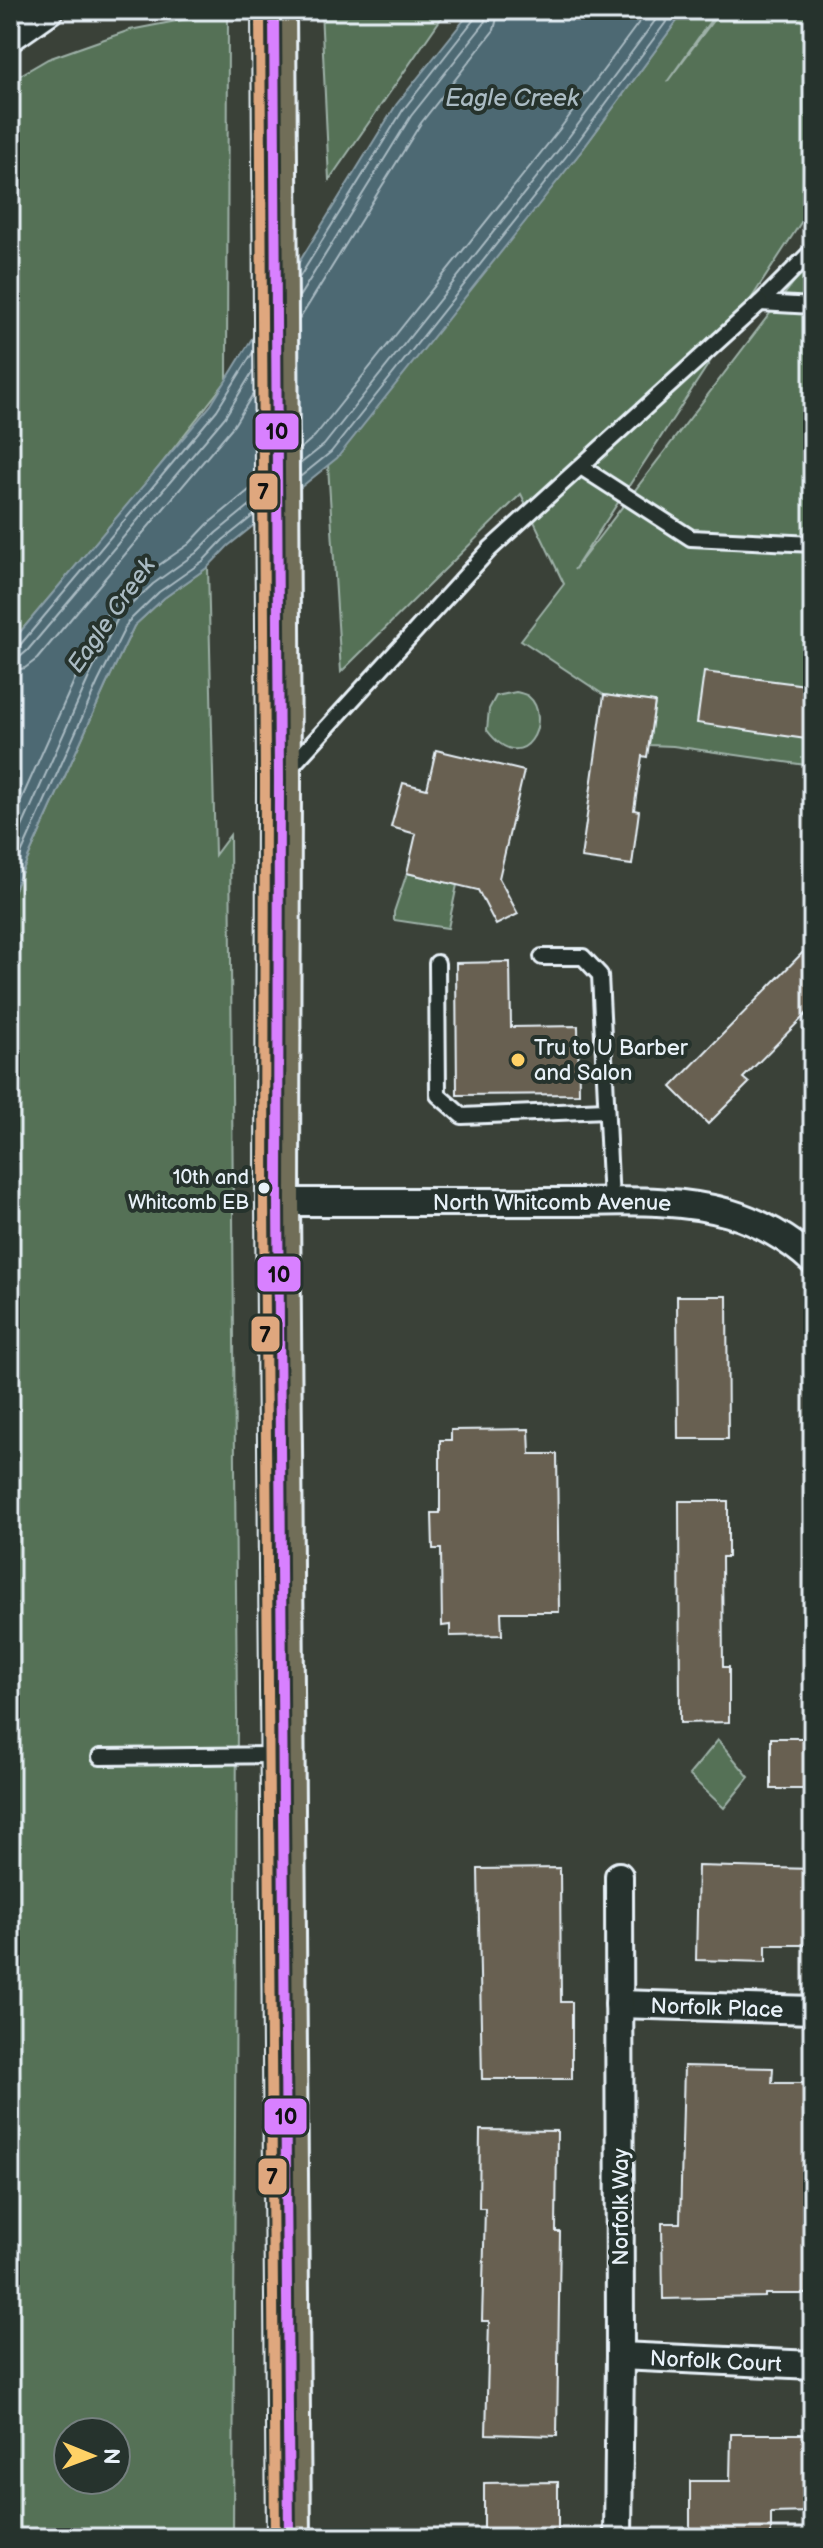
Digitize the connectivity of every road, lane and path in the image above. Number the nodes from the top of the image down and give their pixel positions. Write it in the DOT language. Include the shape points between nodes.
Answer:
graph roads {
  1 [pos="50,10"];
  2 [pos="274,19"];
  3 [pos="10,38"];
  4 [pos="813,250"];
  5 [pos="760,303"];
  6 [pos="813,306"];
  7 [pos="581,467"];
  8 [pos="813,544"];
  9 [pos="279,779"];
  10 [pos="542,957"];
  11 [pos="437,963"];
  12 [pos="606,1110"];
  13 [pos="278,1202"];
  14 [pos="611,1202"];
  15 [pos="813,1261"];
  16 [pos="282,1755"];
  17 [pos="100,1757"];
  18 [pos="619,1876"];
  19 [pos="619,2004"];
  20 [pos="813,2010"];
  21 [pos="620,2356"];
  22 [pos="813,2365"];
  23 [pos="289,2538"];
  24 [pos="618,2538"];
  1 -- 3 [label="street"];
  2 -- 9 [label="main road"];
  4 -- 5 [label="lane"];
  5 -- 6 [label="lane"];
  5 -- 7 [label="lane"];
  7 -- 8 [label="lane" via="691,538"];
  7 -- 9 [label="lane" via="490,549"];
  9 -- 13 [label="main road"];
  10 -- 12 [label="lane" via="583,957 600,975"];
  11 -- 12 [label="lane" via="438,1095 462,1116"];
  12 -- 14 [label="lane"];
  13 -- 14 [label="street, North Whitcomb Avenue"];
  13 -- 16 [label="main road"];
  14 -- 15 [label="street, North Whitcomb Avenue" via="729,1213 770,1230"];
  16 -- 17 [label="lane"];
  16 -- 23 [label="main road"];
  18 -- 19 [label="street, Norfolk Way"];
  19 -- 20 [label="street, Norfolk Place"];
  19 -- 21 [label="street, Norfolk Way"];
  21 -- 22 [label="street, Norfolk Court"];
  21 -- 24 [label="street, Norfolk Way"];
}
